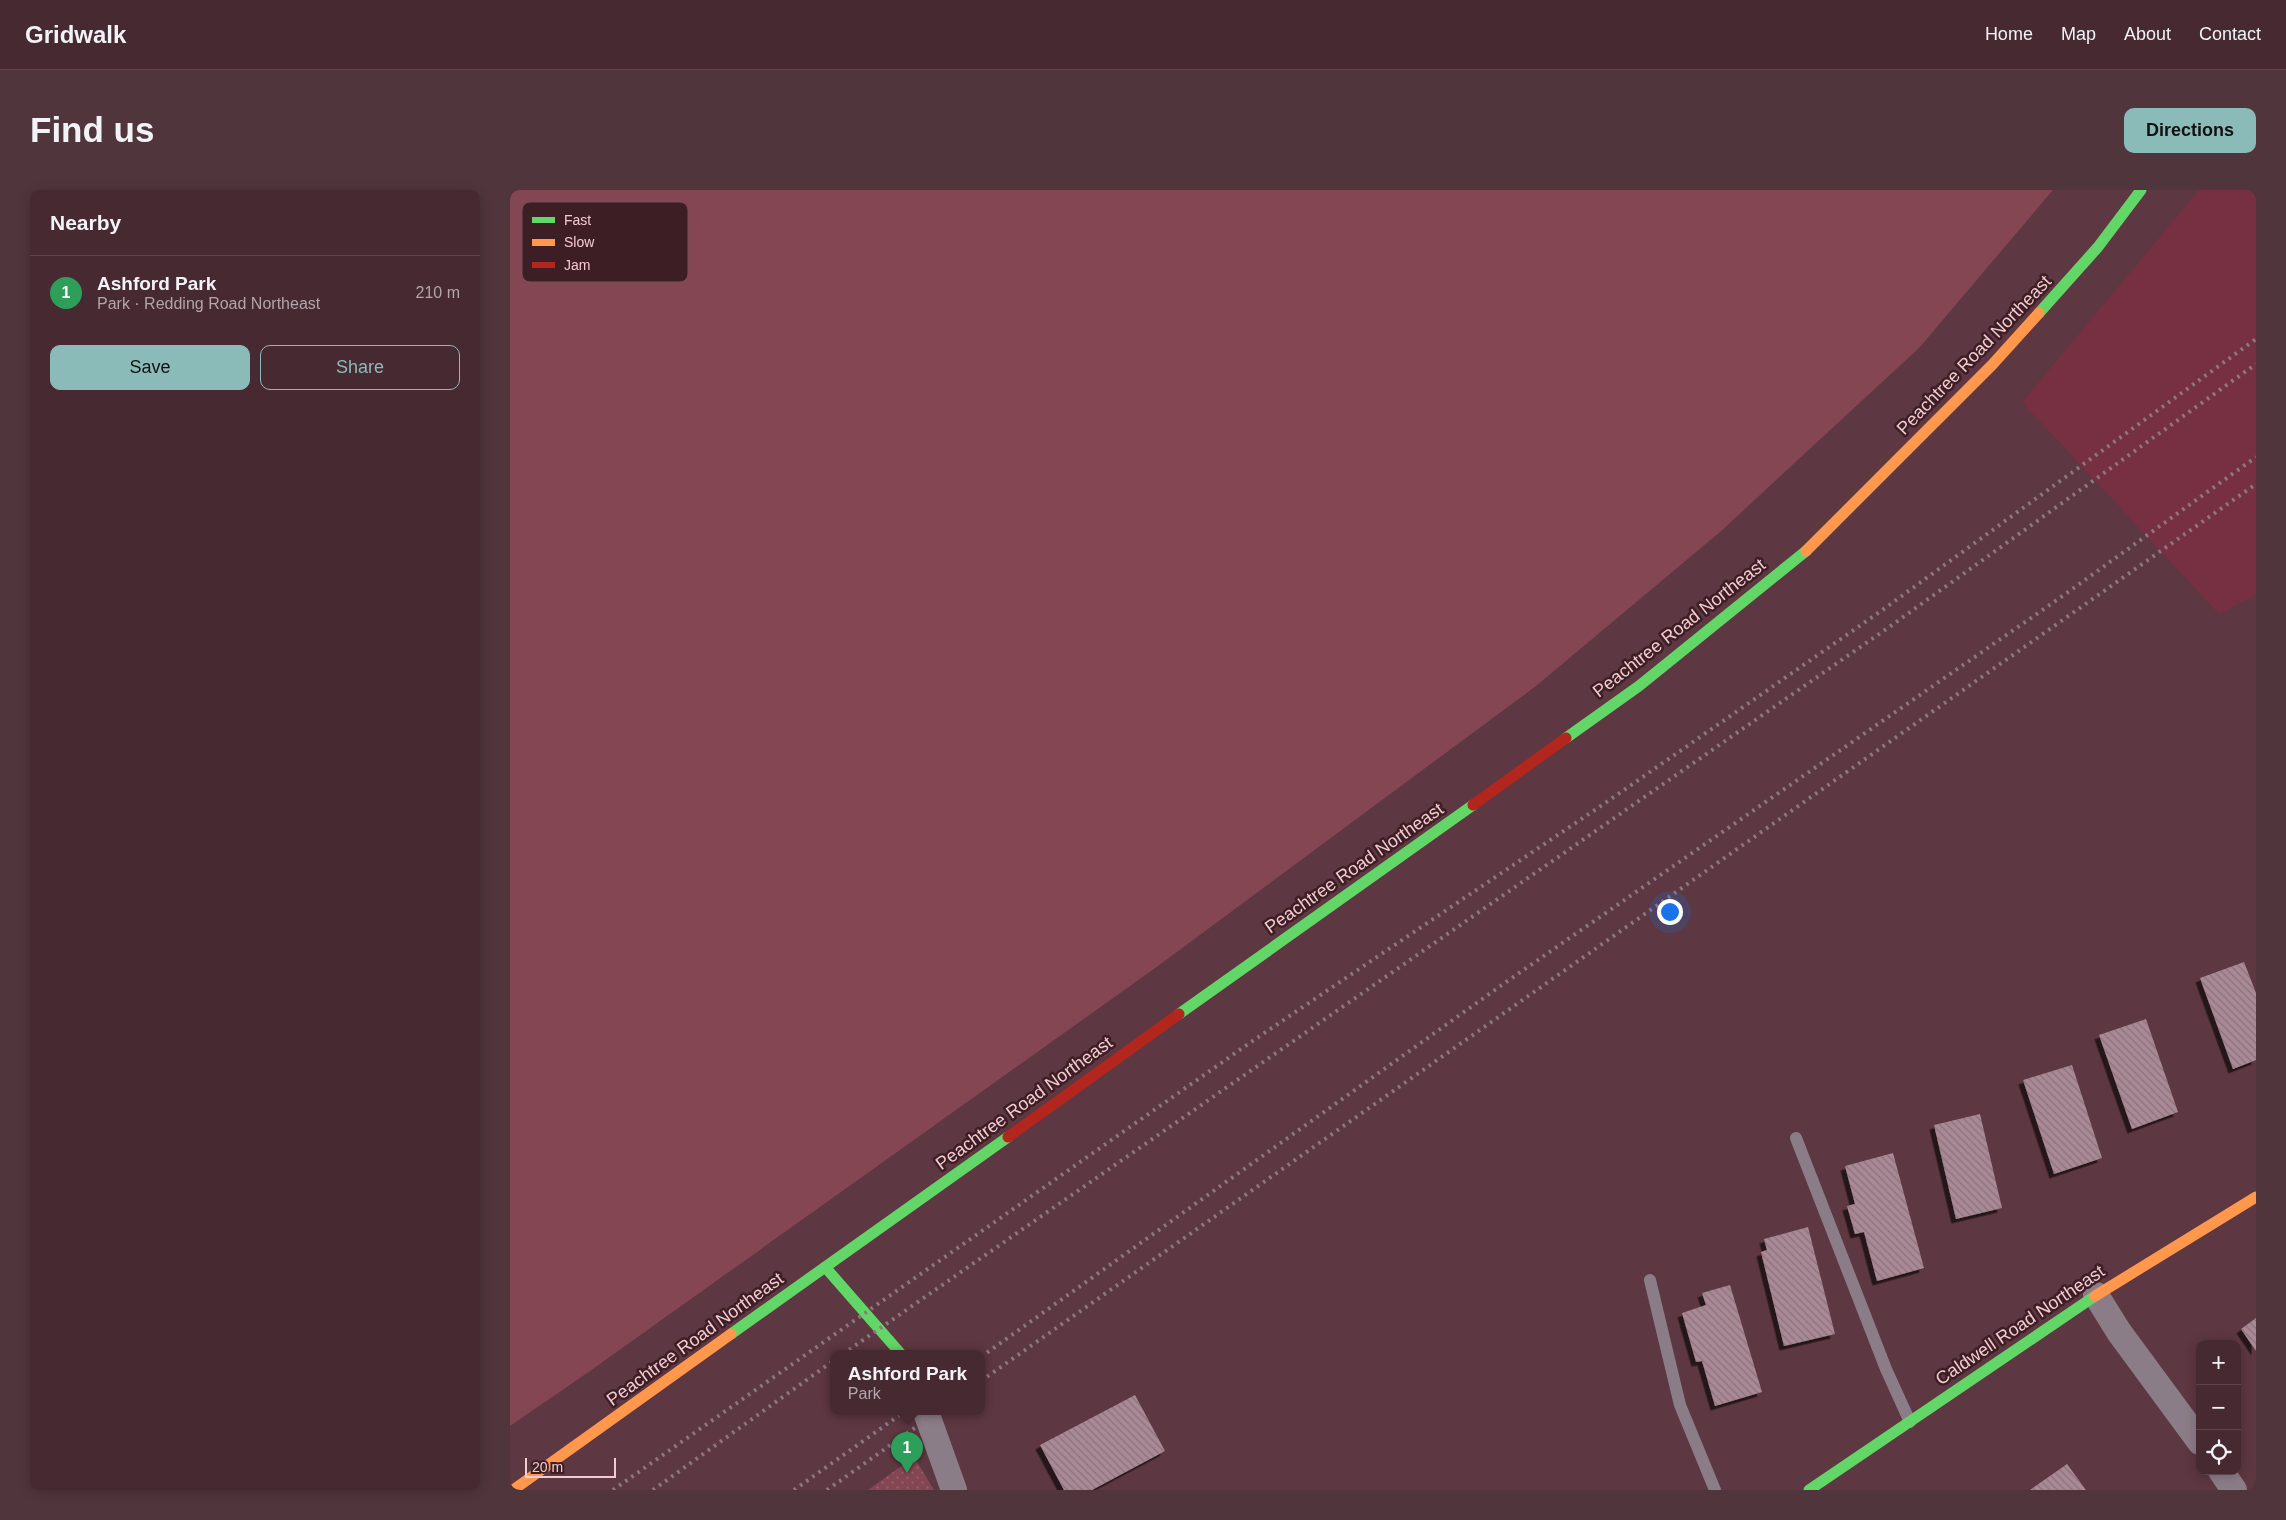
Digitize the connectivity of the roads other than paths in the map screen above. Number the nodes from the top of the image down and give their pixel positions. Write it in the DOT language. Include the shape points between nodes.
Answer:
graph roads {
  1 [pos="2142,190"];
  2 [pos="1796,1138"];
  3 [pos="2256,1197"];
  4 [pos="825,1267"];
  5 [pos="1650,1280"];
  6 [pos="2096,1295"];
  7 [pos="898,1350"];
  8 [pos="927,1415"];
  9 [pos="1910,1422"];
  10 [pos="2196,1437"];
  11 [pos="2223,1475"];
  12 [pos="513,1490"];
  13 [pos="954,1490"];
  14 [pos="1715,1490"];
  15 [pos="1809,1490"];
  16 [pos="2234,1490"];
  1 -- 4 [label="main road, Peachtree Road Northeast" via="2098,247 1992,365 1800,555 1639,686"];
  2 -- 9 [label="lane" via="1886,1369"];
  3 -- 6 [label="main road, Caldwell Road Northeast"];
  4 -- 7 [label="main road"];
  4 -- 12 [label="main road, Peachtree Road Northeast"];
  5 -- 14 [label="lane" via="1680,1405"];
  6 -- 9 [label="main road, Caldwell Road Northeast"];
  6 -- 10 [label="street" via="2119,1332"];
  8 -- 13 [label="street"];
  9 -- 15 [label="main road, Caldwell Road Northeast"];
  11 -- 16 [label="street"];
}
